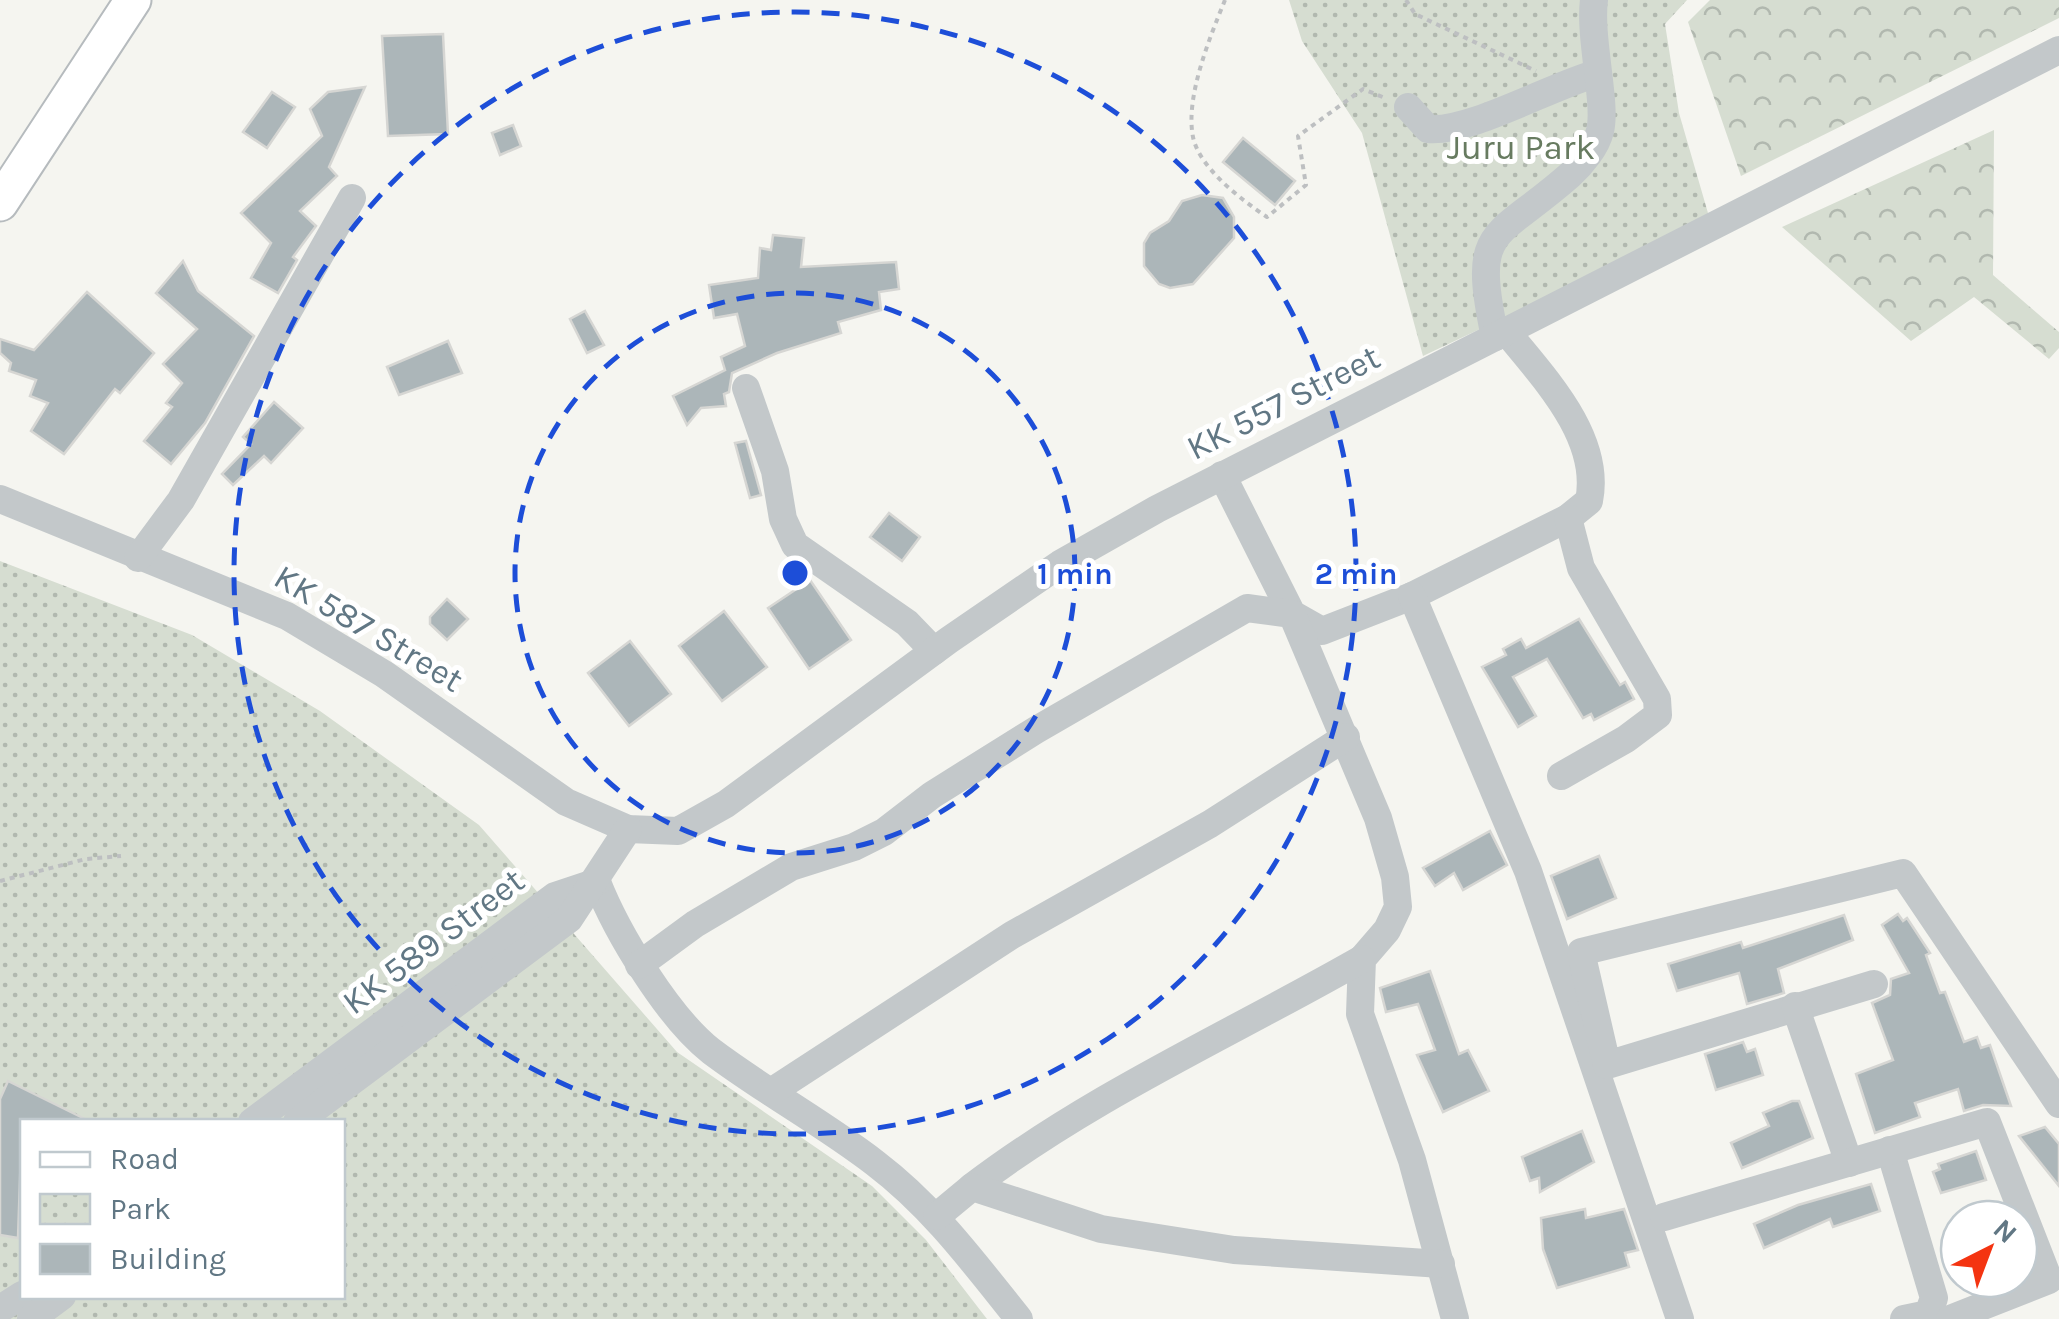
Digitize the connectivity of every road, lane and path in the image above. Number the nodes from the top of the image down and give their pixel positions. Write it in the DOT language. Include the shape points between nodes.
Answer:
graph roads {
  1 [pos="133,0"];
  2 [pos="1225,0"];
  3 [pos="1406,0"];
  4 [pos="1594,0"];
  5 [pos="2059,50"];
  6 [pos="1595,74"];
  7 [pos="1560,84"];
  8 [pos="1408,106"];
  9 [pos="352,198"];
  10 [pos="0,203"];
  11 [pos="1500,334"];
  12 [pos="746,388"];
  13 [pos="1222,475"];
  14 [pos="0,498"];
  15 [pos="1568,518"];
  16 [pos="138,558"];
  17 [pos="1412,596"];
  18 [pos="1292,614"];
  19 [pos="934,651"];
  20 [pos="1346,737"];
  21 [pos="1560,776"];
  22 [pos="628,829"];
  23 [pos="121,856"];
  24 [pos="0,881"];
  25 [pos="597,882"];
  26 [pos="1362,959"];
  27 [pos="639,965"];
  28 [pos="1874,984"];
  29 [pos="1795,1006"];
  30 [pos="771,1092"];
  31 [pos="2059,1104"];
  32 [pos="256,1119"];
  33 [pos="302,1119"];
  34 [pos="1890,1150"];
  35 [pos="1849,1163"];
  36 [pos="972,1187"];
  37 [pos="937,1216"];
  38 [pos="1664,1217"];
  39 [pos="1441,1264"];
  40 [pos="58,1299"];
  41 [pos="31,1319"];
  42 [pos="1019,1319"];
  43 [pos="1455,1319"];
  44 [pos="1680,1319"];
  45 [pos="1904,1319"];
  46 [pos="1950,1319"];
  1 -- 10 [label="main road"];
  2 -- 8 [label="path" via="1199,66 1193,139 1229,192 1267,217 1306,184 1298,136 1363,89"];
  3 -- 7 [label="path" via="1415,14"];
  4 -- 6 [label="street"];
  5 -- 11 [label="street, KK 557 Street"];
  6 -- 7 [label="street"];
  6 -- 11 [label="street" via="1601,128 1590,151 1548,194 1498,230 1485,256 1484,284"];
  7 -- 8 [label="street" via="1448,131 1428,129"];
  9 -- 16 [label="street" via="181,500"];
  11 -- 13 [label="street, KK 557 Street"];
  11 -- 15 [label="street" via="1552,388 1587,450 1590,502"];
  12 -- 19 [label="street" via="795,545 907,623"];
  13 -- 18 [label="street"];
  13 -- 19 [label="street, KK 557 Street" via="1060,564"];
  14 -- 16 [label="street, KK 587 Street"];
  15 -- 17 [label="street"];
  15 -- 21 [label="street" via="1581,568 1658,699 1658,715"];
  16 -- 22 [label="street, KK 587 Street" via="287,616 566,802"];
  17 -- 18 [label="street" via="1322,631"];
  17 -- 44 [label="street" via="1528,872"];
  18 -- 20 [label="street"];
  18 -- 27 [label="street" via="1247,608 1036,730 884,832 790,866"];
  19 -- 22 [label="street, KK 557 Street" via="726,804 678,831"];
  20 -- 26 [label="street" via="1378,818 1398,907"];
  20 -- 30 [label="street" via="1210,824 1012,935"];
  22 -- 25 [label="street"];
  23 -- 24 [label="path"];
  25 -- 27 [label="street"];
  25 -- 32 [label="street, KK 589 Street" via="554,896"];
  25 -- 33 [label="street, KK 589 Street" via="569,919"];
  26 -- 36 [label="street" via="1120,1088"];
  26 -- 39 [label="street" via="1360,1014"];
  27 -- 30 [label="street" via="708,1048"];
  28 -- 29 [label="street"];
  29 -- 31 [label="street" via="1607,1065 1580,952 1903,873"];
  29 -- 35 [label="street"];
  30 -- 37 [label="street" via="875,1163"];
  34 -- 35 [label="street"];
  34 -- 45 [label="street" via="1934,1298 1928,1314"];
  34 -- 46 [label="street" via="1987,1122 2049,1280"];
  35 -- 38 [label="street"];
  36 -- 37 [label="street"];
  36 -- 39 [label="street" via="1101,1228 1234,1250"];
  37 -- 42 [label="street"];
  39 -- 43 [label="street"];
  40 -- 41 [label="street"];
}
